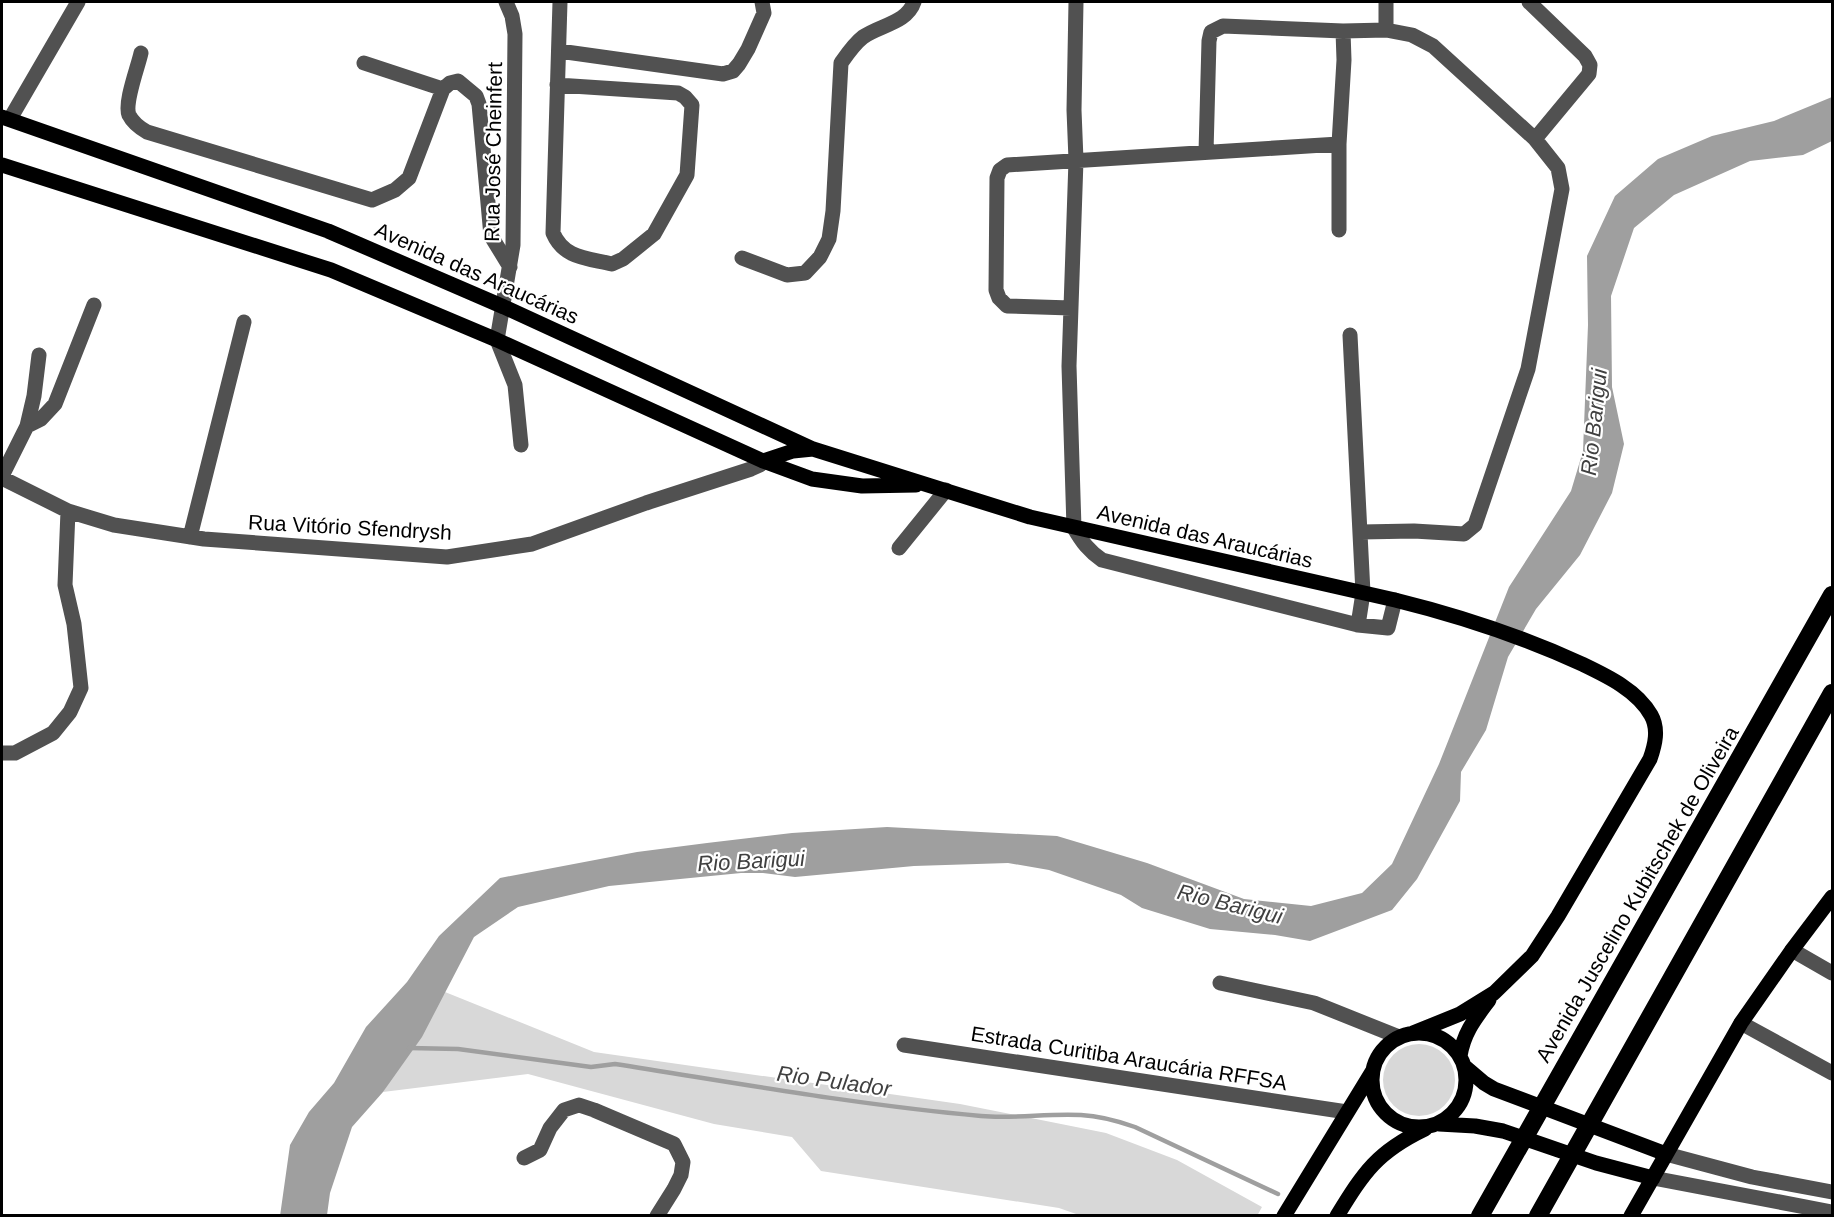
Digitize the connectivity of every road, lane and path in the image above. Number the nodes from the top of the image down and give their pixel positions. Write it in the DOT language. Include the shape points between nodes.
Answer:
graph roads {
  1 [pos="78,2"];
  2 [pos="506,2"];
  3 [pos="560,2"];
  4 [pos="762,2"];
  5 [pos="915,2"];
  6 [pos="1076,2"];
  7 [pos="1386,2"];
  8 [pos="1528,2"];
  9 [pos="1386,30"];
  10 [pos="1343,31"];
  11 [pos="559,51"];
  12 [pos="141,53"];
  13 [pos="364,63"];
  14 [pos="557,85"];
  15 [pos="443,89"];
  16 [pos="6,118"];
  17 [pos="1535,139"];
  18 [pos="1339,144"];
  19 [pos="1206,152"];
  20 [pos="1076,160"];
  21 [pos="2,165"];
  22 [pos="1339,230"];
  23 [pos="742,258"];
  24 [pos="510,267"];
  25 [pos="94,305"];
  26 [pos="504,306"];
  27 [pos="1071,308"];
  28 [pos="244,322"];
  29 [pos="1350,335"];
  30 [pos="497,340"];
  31 [pos="39,355"];
  32 [pos="27,426"];
  33 [pos="521,445"];
  34 [pos="813,449"];
  35 [pos="763,461"];
  36 [pos="2,477"];
  37 [pos="928,485"];
  38 [pos="946,490"];
  39 [pos="68,511"];
  40 [pos="1074,528"];
  41 [pos="1361,532"];
  42 [pos="190,537"];
  43 [pos="899,548"];
  44 [pos="1363,593"];
  45 [pos="1833,595"];
  46 [pos="1395,600"];
  47 [pos="1358,625"];
  48 [pos="1833,693"];
  49 [pos="2,753"];
  50 [pos="1833,897"];
  51 [pos="1792,950"];
  52 [pos="1833,973"];
  53 [pos="1220,983"];
  54 [pos="1494,993"];
  55 [pos="1741,1023"];
  56 [pos="1406,1035"];
  57 [pos="904,1045"];
  58 [pos="1462,1061"];
  59 [pos="1372,1072"];
  60 [pos="1833,1073"];
  61 [pos="1347,1112"];
  62 [pos="1433,1126"];
  63 [pos="1666,1154"];
  64 [pos="524,1158"];
  65 [pos="1653,1178"];
  66 [pos="1833,1192"];
  67 [pos="1833,1212"];
  68 [pos="657,1215"];
  69 [pos="1284,1215"];
  70 [pos="1337,1215"];
  71 [pos="1480,1215"];
  72 [pos="1538,1215"];
  73 [pos="1631,1215"];
  1 -- 16 [label="street"];
  2 -- 24 [label="street, Rua José Cheinfert" via="512,16 516,56"];
  3 -- 11 [label="street"];
  4 -- 11 [label="street" via="764,13 748,49 732,71 723,74"];
  5 -- 23 [label="street" via="904,17 865,35 841,63 833,211 829,239 820,257 805,273 787,274"];
  6 -- 20 [label="street"];
  7 -- 9 [label="street"];
  8 -- 17 [label="street" via="1585,56 1590,66 1589,74"];
  9 -- 10 [label="street"];
  9 -- 17 [label="street" via="1412,35 1432,46"];
  10 -- 18 [label="street"];
  10 -- 19 [label="street" via="1223,26 1211,32"];
  11 -- 14 [label="street"];
  12 -- 15 [label="street" via="127,108 133,122 147,132 372,200 395,190 409,178"];
  13 -- 15 [label="street"];
  14 -- 14 [label="street" via="678,93 692,105 687,175 654,234 612,264 568,252 553,232"];
  15 -- 24 [label="street" via="458,81 476,96 491,236"];
  16 -- 26 [label="main road, Avenida das Araucárias" via="328,231"];
  17 -- 41 [label="street" via="1558,168 1562,189 1528,369 1475,525 1464,534"];
  18 -- 19 [label="street"];
  18 -- 22 [label="street"];
  19 -- 20 [label="street"];
  20 -- 27 [label="street"];
  20 -- 27 [label="street" via="1007,165 997,178 999,298 1007,306"];
  21 -- 30 [label="main road, Avenida das Araucárias" via="331,270"];
  24 -- 26 [label="street, Rua José Cheinfert"];
  25 -- 32 [label="street" via="55,404 41,419"];
  26 -- 30 [label="street, Rua José Cheinfert"];
  26 -- 34 [label="main road, Avenida das Araucárias"];
  27 -- 40 [label="street"];
  28 -- 42 [label="street"];
  29 -- 41 [label="street"];
  30 -- 33 [label="street" via="515,385"];
  30 -- 35 [label="main road, Avenida das Araucárias"];
  31 -- 32 [label="street"];
  32 -- 36 [label="street"];
  34 -- 35 [label="main road"];
  34 -- 37 [label="main road, Avenida das Araucárias"];
  35 -- 37 [label="main road, Avenida das Araucárias" via="812,478 862,486"];
  35 -- 42 [label="street, Rua Vitório Sfendrysh" via="757,467 532,544 447,557"];
  36 -- 39 [label="street, Rua Vitório Sfendrysh"];
  37 -- 38 [label="main road, Avenida das Araucárias"];
  38 -- 40 [label="main road, Avenida das Araucárias"];
  38 -- 43 [label="street"];
  39 -- 42 [label="street, Rua Vitório Sfendrysh" via="114,525"];
  39 -- 49 [label="street" via="65,585 81,688 70,712 53,733 15,753"];
  40 -- 44 [label="main road, Avenida das Araucárias"];
  40 -- 47 [label="street" via="1091,553 1102,560"];
  41 -- 44 [label="street"];
  44 -- 46 [label="main road, Avenida das Araucárias"];
  44 -- 47 [label="street"];
  45 -- 71 [label="highway, Avenida Juscelino Kubitschek de Oliveira"];
  46 -- 47 [label="street" via="1388,628"];
  46 -- 54 [label="main road, Avenida das Araucárias" via="1525,639 1597,672 1620,684 1643,704 1656,729 1650,759 1544,940 1518,972"];
  48 -- 72 [label="highway"];
  50 -- 51 [label="main road"];
  51 -- 52 [label="street"];
  51 -- 55 [label="main road"];
  53 -- 56 [label="street" via="1314,1003"];
  54 -- 56 [label="main road" via="1460,1014"];
  54 -- 58 [label="main road" via="1462,1041"];
  55 -- 60 [label="street"];
  55 -- 63 [label="main road"];
  56 -- 58 [label="main road" via="1427,1033 1440,1038 1452,1045"];
  56 -- 59 [label="main road" via="1386,1046"];
  57 -- 61 [label="street, Estrada Curitiba Araucária RFFSA"];
  58 -- 62 [label="main road" via="1467,1079 1460,1106"];
  58 -- 63 [label="main road" via="1494,1089"];
  59 -- 61 [label="main road"];
  59 -- 62 [label="main road" via="1376,1101 1385,1114 1412,1128"];
  61 -- 69 [label="main road"];
  62 -- 65 [label="main road" via="1503,1131"];
  62 -- 70 [label="main road" via="1404,1139 1375,1161"];
  63 -- 65 [label="main road"];
  63 -- 66 [label="street" via="1734,1173"];
  64 -- 68 [label="street" via="540,1150 564,1110 579,1105 674,1144 682,1162 681,1175"];
  65 -- 67 [label="street"];
  65 -- 73 [label="main road"];
}
